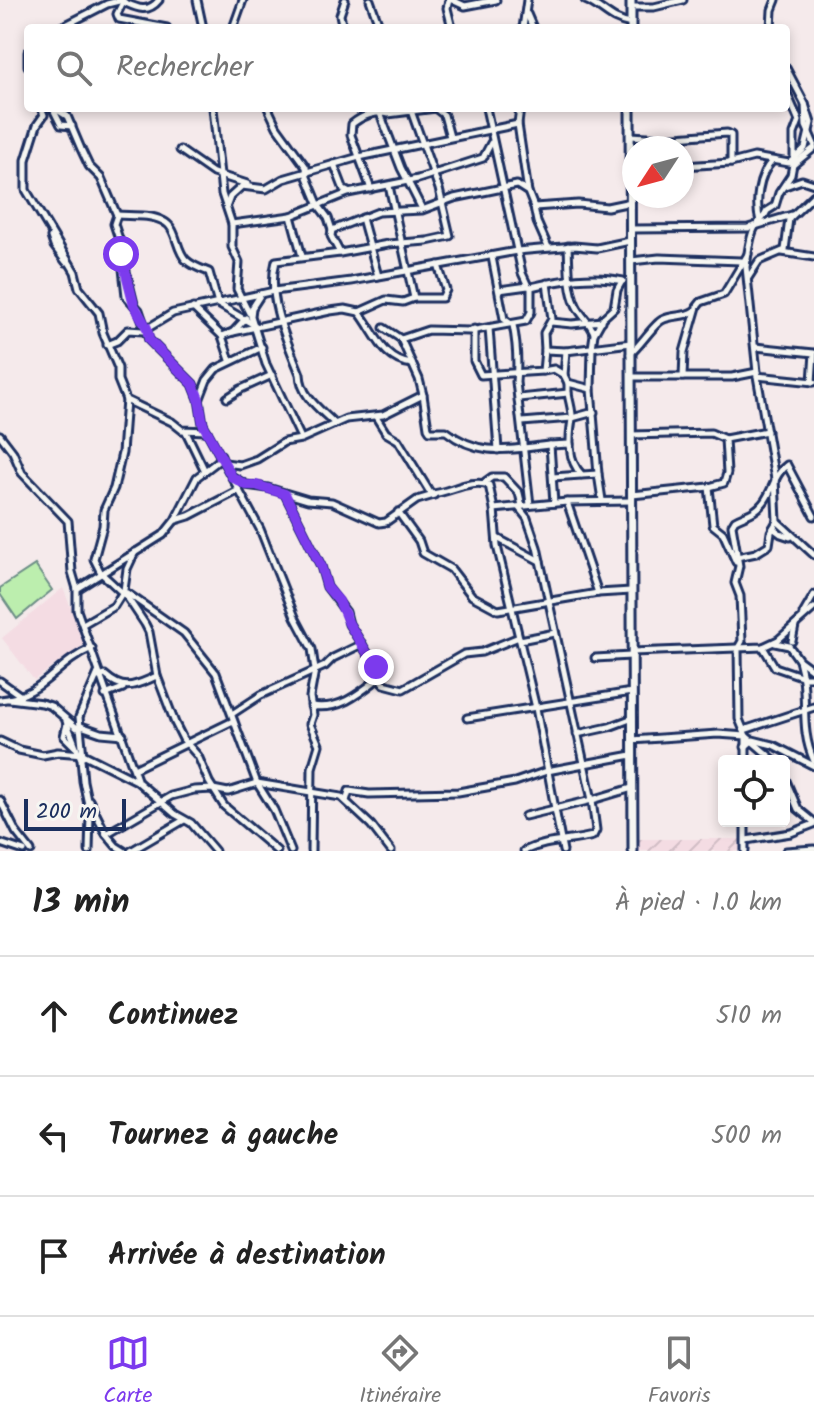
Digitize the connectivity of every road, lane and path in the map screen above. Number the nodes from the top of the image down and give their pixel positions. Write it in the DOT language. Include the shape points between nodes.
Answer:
graph roads {
  1 [pos="159,0"];
  2 [pos="197,0"];
  3 [pos="243,0"];
  4 [pos="345,0"];
  5 [pos="370,0"];
  6 [pos="451,0"];
  7 [pos="496,0"];
  8 [pos="527,0"];
  9 [pos="585,0"];
  10 [pos="683,0"];
  11 [pos="769,0"];
  12 [pos="776,0"];
  13 [pos="122,1"];
  14 [pos="631,3"];
  15 [pos="526,10"];
  16 [pos="772,10"];
  17 [pos="68,24"];
  18 [pos="146,24"];
  19 [pos="202,24"];
  20 [pos="234,24"];
  21 [pos="342,24"];
  22 [pos="379,24"];
  23 [pos="451,24"];
  24 [pos="524,24"];
  25 [pos="531,24"];
  26 [pos="626,24"];
  27 [pos="631,24"];
  28 [pos="771,24"];
  29 [pos="790,78"];
  30 [pos="790,100"];
  31 [pos="805,106"];
  32 [pos="42,112"];
  33 [pos="60,112"];
  34 [pos="215,112"];
  35 [pos="270,112"];
  36 [pos="375,112"];
  37 [pos="381,112"];
  38 [pos="412,112"];
  39 [pos="441,112"];
  40 [pos="487,112"];
  41 [pos="520,112"];
  42 [pos="630,112"];
  43 [pos="814,115"];
  44 [pos="518,124"];
  45 [pos="489,129"];
  46 [pos="808,131"];
  47 [pos="631,136"];
  48 [pos="689,136"];
  49 [pos="450,137"];
  50 [pos="491,138"];
  51 [pos="423,145"];
  52 [pos="814,146"];
  53 [pos="393,148"];
  54 [pos="180,150"];
  55 [pos="359,157"];
  56 [pos="794,159"];
  57 [pos="772,161"];
  58 [pos="731,163"];
  59 [pos="334,164"];
  60 [pos="694,165"];
  61 [pos="793,166"];
  62 [pos="434,172"];
  63 [pos="307,174"];
  64 [pos="221,176"];
  65 [pos="407,181"];
  66 [pos="248,184"];
  67 [pos="814,184"];
  68 [pos="389,186"];
  69 [pos="785,186"];
  70 [pos="503,187"];
  71 [pos="371,189"];
  72 [pos="528,192"];
  73 [pos="348,193"];
  74 [pos="814,195"];
  75 [pos="442,202"];
  76 [pos="622,204"];
  77 [pos="227,205"];
  78 [pos="319,206"];
  79 [pos="534,207"];
  80 [pos="631,208"];
  81 [pos="422,210"];
  82 [pos="394,211"];
  83 [pos="117,215"];
  84 [pos="792,215"];
  85 [pos="291,216"];
  86 [pos="362,218"];
  87 [pos="232,224"];
  88 [pos="758,224"];
  89 [pos="632,229"];
  90 [pos="332,230"];
  91 [pos="514,237"];
  92 [pos="631,241"];
  93 [pos="401,243"];
  94 [pos="568,246"];
  95 [pos="370,247"];
  96 [pos="548,247"];
  97 [pos="517,251"];
  98 [pos="782,252"];
  99 [pos="340,253"];
  100 [pos="506,253"];
  101 [pos="748,254"];
  102 [pos="302,256"];
  103 [pos="492,257"];
  104 [pos="814,257"];
  105 [pos="631,261"];
  106 [pos="741,261"];
  107 [pos="438,265"];
  108 [pos="407,271"];
  109 [pos="378,276"];
  110 [pos="748,279"];
  111 [pos="570,280"];
  112 [pos="622,281"];
  113 [pos="547,283"];
  114 [pos="632,283"];
  115 [pos="529,287"];
  116 [pos="499,290"];
  117 [pos="274,291"];
  118 [pos="261,294"];
  119 [pos="240,298"];
  120 [pos="414,298"];
  121 [pos="218,304"];
  122 [pos="193,308"];
  123 [pos="695,311"];
  124 [pos="359,312"];
  125 [pos="249,313"];
  126 [pos="602,321"];
  127 [pos="281,322"];
  128 [pos="551,322"];
  129 [pos="591,323"];
  130 [pos="513,325"];
  131 [pos="256,326"];
  132 [pos="147,328"];
  133 [pos="384,328"];
  134 [pos="489,328"];
  135 [pos="474,329"];
  136 [pos="233,332"];
  137 [pos="594,334"];
  138 [pos="222,336"];
  139 [pos="401,339"];
  140 [pos="631,343"];
  141 [pos="107,345"];
  142 [pos="262,347"];
  143 [pos="755,347"];
  144 [pos="592,348"];
  145 [pos="545,350"];
  146 [pos="566,351"];
  147 [pos="630,355"];
  148 [pos="230,360"];
  149 [pos="413,364"];
  150 [pos="543,371"];
  151 [pos="517,372"];
  152 [pos="757,374"];
  153 [pos="272,375"];
  154 [pos="492,375"];
  155 [pos="564,375"];
  156 [pos="631,377"];
  157 [pos="683,377"];
  158 [pos="207,380"];
  159 [pos="813,382"];
  160 [pos="568,383"];
  161 [pos="193,384"];
  162 [pos="591,389"];
  163 [pos="568,393"];
  164 [pos="423,395"];
  165 [pos="227,398"];
  166 [pos="519,398"];
  167 [pos="199,399"];
  168 [pos="126,400"];
  169 [pos="595,411"];
  170 [pos="376,417"];
  171 [pos="572,418"];
  172 [pos="522,422"];
  173 [pos="335,424"];
  174 [pos="186,431"];
  175 [pos="207,431"];
  176 [pos="767,431"];
  177 [pos="0,435"];
  178 [pos="631,435"];
  179 [pos="301,439"];
  180 [pos="725,439"];
  181 [pos="570,444"];
  182 [pos="550,445"];
  183 [pos="524,448"];
  184 [pos="498,451"];
  185 [pos="221,455"];
  186 [pos="225,463"];
  187 [pos="205,471"];
  188 [pos="598,474"];
  189 [pos="582,475"];
  190 [pos="232,477"];
  191 [pos="553,477"];
  192 [pos="775,479"];
  193 [pos="485,482"];
  194 [pos="246,485"];
  195 [pos="709,487"];
  196 [pos="238,490"];
  197 [pos="285,494"];
  198 [pos="434,495"];
  199 [pos="631,498"];
  200 [pos="602,500"];
  201 [pos="567,502"];
  202 [pos="554,503"];
  203 [pos="530,505"];
  204 [pos="521,507"];
  205 [pos="494,509"];
  206 [pos="398,512"];
  207 [pos="814,516"];
  208 [pos="175,520"];
  209 [pos="777,521"];
  210 [pos="773,528"];
  211 [pos="497,538"];
  212 [pos="795,538"];
  213 [pos="135,551"];
  214 [pos="814,555"];
  215 [pos="737,557"];
  216 [pos="541,561"];
  217 [pos="739,566"];
  218 [pos="101,573"];
  219 [pos="77,589"];
  220 [pos="122,591"];
  221 [pos="631,591"];
  222 [pos="598,593"];
  223 [pos="550,601"];
  224 [pos="814,601"];
  225 [pos="514,608"];
  226 [pos="83,624"];
  227 [pos="796,625"];
  228 [pos="788,632"];
  229 [pos="555,633"];
  230 [pos="520,638"];
  231 [pos="792,641"];
  232 [pos="774,643"];
  233 [pos="362,644"];
  234 [pos="763,647"];
  235 [pos="92,648"];
  236 [pos="738,648"];
  237 [pos="793,649"];
  238 [pos="631,654"];
  239 [pos="595,658"];
  240 [pos="799,660"];
  241 [pos="315,670"];
  242 [pos="814,674"];
  243 [pos="98,675"];
  244 [pos="157,676"];
  245 [pos="804,677"];
  246 [pos="379,678"];
  247 [pos="0,681"];
  248 [pos="124,687"];
  249 [pos="632,692"];
  250 [pos="105,695"];
  251 [pos="22,697"];
  252 [pos="9,699"];
  253 [pos="0,700"];
  254 [pos="32,702"];
  255 [pos="570,702"];
  256 [pos="311,705"];
  257 [pos="814,707"];
  258 [pos="536,708"];
  259 [pos="805,709"];
  260 [pos="232,714"];
  261 [pos="796,715"];
  262 [pos="804,717"];
  263 [pos="467,718"];
  264 [pos="633,718"];
  265 [pos="233,721"];
  266 [pos="67,722"];
  267 [pos="81,726"];
  268 [pos="745,733"];
  269 [pos="577,734"];
  270 [pos="123,735"];
  271 [pos="632,740"];
  272 [pos="753,740"];
  273 [pos="0,741"];
  274 [pos="189,744"];
  275 [pos="745,747"];
  276 [pos="79,752"];
  277 [pos="632,755"];
  278 [pos="746,755"];
  279 [pos="769,755"];
  280 [pos="814,764"];
  281 [pos="583,765"];
  282 [pos="134,770"];
  283 [pos="547,771"];
  284 [pos="138,782"];
  285 [pos="257,783"];
  286 [pos="632,788"];
  287 [pos="213,789"];
  288 [pos="790,790"];
  289 [pos="312,792"];
  290 [pos="86,796"];
  291 [pos="0,800"];
  292 [pos="592,800"];
  293 [pos="161,801"];
  294 [pos="346,801"];
  295 [pos="555,810"];
  296 [pos="525,816"];
  297 [pos="185,820"];
  298 [pos="814,823"];
  299 [pos="745,827"];
  300 [pos="106,834"];
  301 [pos="560,840"];
  302 [pos="746,840"];
  303 [pos="0,843"];
  304 [pos="814,849"];
  305 [pos="531,850"];
  306 [pos="24,851"];
  307 [pos="31,851"];
  308 [pos="89,851"];
  309 [pos="124,851"];
  310 [pos="131,851"];
  311 [pos="215,851"];
  312 [pos="277,851"];
  313 [pos="291,851"];
  314 [pos="311,851"];
  315 [pos="391,851"];
  316 [pos="524,851"];
  317 [pos="563,851"];
  318 [pos="633,851"];
  319 [pos="745,851"];
  320 [pos="786,851"];
  1 -- 13 [label="street" via="144,9"];
  2 -- 19 [label="street"];
  3 -- 20 [label="street"];
  4 -- 21 [label="street"];
  5 -- 22 [label="street"];
  6 -- 7 [label="street" via="465,6"];
  6 -- 23 [label="street"];
  8 -- 15 [label="street"];
  9 -- 26 [label="street"];
  10 -- 14 [label="street" via="654,7"];
  11 -- 16 [label="street"];
  12 -- 16 [label="street"];
  13 -- 17 [label="street"];
  13 -- 18 [label="street" via="119,19"];
  14 -- 27 [label="main road"];
  15 -- 24 [label="street"];
  15 -- 25 [label="street"];
  16 -- 28 [label="street"];
  29 -- 31 [label="street"];
  30 -- 56 [label="street" via="799,121"];
  31 -- 43 [label="street"];
  31 -- 46 [label="street"];
  32 -- 141 [label="street" via="26,160 26,190 54,246 99,313"];
  33 -- 83 [label="street"];
  34 -- 64 [label="street"];
  35 -- 63 [label="street"];
  36 -- 55 [label="street" via="352,124"];
  37 -- 53 [label="street"];
  38 -- 51 [label="street"];
  39 -- 49 [label="street"];
  40 -- 45 [label="street"];
  41 -- 44 [label="street"];
  42 -- 47 [label="main road"];
  44 -- 45 [label="street"];
  44 -- 72 [label="street"];
  45 -- 49 [label="street"];
  45 -- 50 [label="street"];
  46 -- 52 [label="street"];
  46 -- 56 [label="street" via="803,151"];
  48 -- 58 [label="street" via="731,135"];
  49 -- 51 [label="street"];
  50 -- 62 [label="street" via="483,158"];
  50 -- 70 [label="street"];
  51 -- 53 [label="street"];
  51 -- 62 [label="street"];
  52 -- 61 [label="street"];
  53 -- 55 [label="street"];
  53 -- 65 [label="street"];
  54 -- 64 [label="street"];
  55 -- 59 [label="street"];
  55 -- 71 [label="street"];
  56 -- 57 [label="street"];
  56 -- 61 [label="street"];
  57 -- 58 [label="street" via="754,157"];
  57 -- 88 [label="street" via="757,200"];
  58 -- 60 [label="street"];
  59 -- 63 [label="street"];
  59 -- 73 [label="street"];
  61 -- 69 [label="street"];
  62 -- 65 [label="street"];
  62 -- 75 [label="street"];
  63 -- 66 [label="street" via="262,190"];
  63 -- 78 [label="street"];
  64 -- 66 [label="street"];
  64 -- 77 [label="street"];
  65 -- 68 [label="street"];
  65 -- 81 [label="street"];
  66 -- 77 [label="street" via="238,188"];
  67 -- 69 [label="street" via="802,180"];
  68 -- 71 [label="street"];
  68 -- 82 [label="street"];
  69 -- 88 [label="street"];
  70 -- 72 [label="street" via="517,185"];
  70 -- 75 [label="street"];
  70 -- 91 [label="street"];
  71 -- 73 [label="street"];
  72 -- 79 [label="street"];
  73 -- 78 [label="street"];
  74 -- 84 [label="street"];
  75 -- 81 [label="street"];
  75 -- 93 [label="street" via="450,236"];
  76 -- 79 [label="street"];
  77 -- 87 [label="street"];
  78 -- 85 [label="street"];
  78 -- 90 [label="street"];
  79 -- 96 [label="street"];
  80 -- 89 [label="main road"];
  81 -- 82 [label="street"];
  82 -- 86 [label="street"];
  82 -- 93 [label="street"];
  83 -- 121 [label="street" via="160,219 169,226 187,261 209,272"];
  83 -- 132 [label="street" via="126,296"];
  84 -- 88 [label="street"];
  84 -- 98 [label="street"];
  85 -- 87 [label="street"];
  85 -- 102 [label="street"];
  86 -- 90 [label="street"];
  86 -- 95 [label="street"];
  87 -- 119 [label="street"];
  88 -- 89 [label="street"];
  88 -- 101 [label="street"];
  89 -- 92 [label="main road"];
  90 -- 99 [label="street"];
  91 -- 97 [label="street"];
  91 -- 100 [label="street"];
  92 -- 94 [label="street"];
  92 -- 105 [label="main road"];
  93 -- 95 [label="street"];
  93 -- 108 [label="street"];
  94 -- 96 [label="street"];
  94 -- 111 [label="street"];
  95 -- 99 [label="street"];
  95 -- 109 [label="street"];
  96 -- 97 [label="street"];
  97 -- 100 [label="street"];
  97 -- 115 [label="street"];
  98 -- 104 [label="street"];
  98 -- 110 [label="street" via="759,261"];
  99 -- 102 [label="street"];
  100 -- 103 [label="street"];
  101 -- 106 [label="street"];
  101 -- 110 [label="street"];
  102 -- 117 [label="street" via="276,261"];
  103 -- 107 [label="street"];
  103 -- 116 [label="street"];
  105 -- 106 [label="street"];
  105 -- 114 [label="main road"];
  106 -- 123 [label="street" via="724,294 701,302"];
  107 -- 108 [label="street"];
  107 -- 120 [label="street" via="446,290 442,298"];
  108 -- 109 [label="street"];
  108 -- 120 [label="street"];
  109 -- 117 [label="street"];
  110 -- 143 [label="street"];
  111 -- 112 [label="street"];
  111 -- 113 [label="street"];
  111 -- 129 [label="street" via="576,306"];
  112 -- 114 [label="street"];
  112 -- 126 [label="street" via="614,308"];
  113 -- 115 [label="street"];
  113 -- 128 [label="street"];
  114 -- 140 [label="main road"];
  115 -- 116 [label="street"];
  115 -- 130 [label="street" via="531,312 526,321"];
  116 -- 130 [label="street" via="504,319"];
  117 -- 118 [label="street"];
  117 -- 127 [label="street"];
  118 -- 119 [label="street"];
  118 -- 125 [label="street"];
  119 -- 121 [label="street"];
  119 -- 125 [label="street"];
  120 -- 124 [label="street" via="386,300"];
  121 -- 122 [label="street"];
  121 -- 125 [label="street"];
  122 -- 132 [label="street"];
  122 -- 138 [label="street"];
  123 -- 147 [label="street" via="657,322"];
  123 -- 157 [label="street"];
  124 -- 127 [label="street" via="345,309"];
  124 -- 149 [label="street" via="388,354"];
  125 -- 131 [label="street"];
  125 -- 131 [label="street"];
  125 -- 136 [label="street"];
  126 -- 129 [label="street"];
  126 -- 137 [label="street"];
  127 -- 131 [label="street"];
  127 -- 173 [label="street" via="305,394"];
  128 -- 129 [label="street"];
  128 -- 145 [label="street" via="544,333"];
  129 -- 137 [label="street"];
  130 -- 134 [label="street"];
  130 -- 151 [label="street"];
  131 -- 136 [label="street"];
  131 -- 142 [label="street"];
  132 -- 141 [label="street" via="128,330"];
  132 -- 161 [label="street" via="149,340"];
  133 -- 139 [label="street"];
  134 -- 135 [label="street"];
  134 -- 154 [label="street"];
  135 -- 139 [label="street" via="428,330"];
  135 -- 154 [label="street" via="476,369"];
  136 -- 138 [label="street"];
  137 -- 144 [label="street"];
  138 -- 148 [label="street"];
  139 -- 149 [label="street"];
  140 -- 144 [label="street"];
  140 -- 147 [label="main road"];
  141 -- 168 [label="street"];
  142 -- 148 [label="street"];
  142 -- 153 [label="street"];
  143 -- 152 [label="street"];
  143 -- 159 [label="street" via="810,350"];
  144 -- 146 [label="street"];
  144 -- 162 [label="street"];
  145 -- 146 [label="street"];
  145 -- 150 [label="street"];
  146 -- 155 [label="street"];
  147 -- 156 [label="main road"];
  148 -- 158 [label="street"];
  149 -- 164 [label="street"];
  150 -- 151 [label="street"];
  150 -- 155 [label="street" via="554,369"];
  151 -- 154 [label="street"];
  151 -- 166 [label="street"];
  152 -- 157 [label="street"];
  152 -- 159 [label="street"];
  152 -- 176 [label="street"];
  153 -- 165 [label="street"];
  153 -- 179 [label="street"];
  154 -- 184 [label="street"];
  155 -- 160 [label="street"];
  156 -- 157 [label="street"];
  156 -- 178 [label="main road"];
  158 -- 161 [label="street"];
  158 -- 167 [label="street"];
  160 -- 162 [label="street"];
  160 -- 163 [label="street"];
  161 -- 167 [label="street"];
  162 -- 169 [label="street"];
  163 -- 166 [label="street"];
  163 -- 171 [label="street"];
  164 -- 170 [label="street"];
  164 -- 184 [label="street" via="430,431 446,431 458,442"];
  166 -- 172 [label="street"];
  167 -- 175 [label="street"];
  168 -- 174 [label="street"];
  168 -- 218 [label="street" via="122,453 95,552"];
  169 -- 171 [label="street"];
  169 -- 188 [label="street"];
  170 -- 173 [label="street"];
  170 -- 198 [label="street"];
  171 -- 172 [label="street"];
  171 -- 181 [label="street"];
  172 -- 183 [label="street"];
  173 -- 179 [label="street"];
  174 -- 175 [label="street"];
  174 -- 187 [label="street"];
  175 -- 185 [label="street"];
  176 -- 180 [label="street"];
  176 -- 192 [label="street"];
  177 -- 219 [label="street" via="22,473 68,521"];
  178 -- 180 [label="street" via="711,433"];
  178 -- 199 [label="main road"];
  179 -- 186 [label="street" via="240,465"];
  180 -- 195 [label="street" via="727,478"];
  181 -- 182 [label="street"];
  181 -- 189 [label="street" via="573,464"];
  182 -- 183 [label="street"];
  182 -- 191 [label="street"];
  183 -- 184 [label="street"];
  183 -- 203 [label="street"];
  185 -- 186 [label="street"];
  185 -- 187 [label="street"];
  186 -- 190 [label="street"];
  187 -- 208 [label="street"];
  188 -- 189 [label="street"];
  188 -- 200 [label="street"];
  189 -- 191 [label="street"];
  190 -- 194 [label="street"];
  190 -- 196 [label="street"];
  191 -- 202 [label="street"];
  192 -- 207 [label="street" via="787,465"];
  192 -- 209 [label="street"];
  192 -- 215 [label="street" via="764,502 732,525"];
  193 -- 198 [label="street"];
  193 -- 204 [label="street" via="504,477 519,493"];
  193 -- 205 [label="street"];
  194 -- 196 [label="street"];
  194 -- 197 [label="street"];
  195 -- 199 [label="street"];
  195 -- 217 [label="street" via="713,525 723,533"];
  196 -- 208 [label="street"];
  196 -- 241 [label="street" via="312,649"];
  197 -- 206 [label="street" via="342,506 379,523"];
  197 -- 233 [label="street" via="327,587"];
  198 -- 206 [label="street"];
  199 -- 200 [label="street"];
  199 -- 221 [label="main road"];
  200 -- 201 [label="street"];
  201 -- 202 [label="street"];
  201 -- 222 [label="street"];
  202 -- 203 [label="street"];
  203 -- 204 [label="street"];
  204 -- 205 [label="street"];
  204 -- 216 [label="street"];
  205 -- 211 [label="street"];
  206 -- 225 [label="street" via="420,550 451,569 472,596 498,610"];
  208 -- 213 [label="street" via="163,535"];
  209 -- 210 [label="street"];
  209 -- 212 [label="street"];
  210 -- 212 [label="street"];
  210 -- 215 [label="street" via="769,545"];
  211 -- 216 [label="street"];
  211 -- 225 [label="street"];
  212 -- 214 [label="street"];
  213 -- 218 [label="street"];
  213 -- 220 [label="street"];
  215 -- 217 [label="street"];
  216 -- 223 [label="street"];
  217 -- 236 [label="street"];
  218 -- 219 [label="street"];
  218 -- 220 [label="street"];
  219 -- 226 [label="street"];
  220 -- 226 [label="street" via="114,606"];
  220 -- 244 [label="street" via="149,632"];
  220 -- 260 [label="street" via="192,641 216,673"];
  221 -- 222 [label="street"];
  221 -- 238 [label="main road"];
  222 -- 223 [label="street"];
  223 -- 225 [label="street"];
  223 -- 229 [label="street"];
  224 -- 227 [label="street"];
  225 -- 230 [label="street"];
  226 -- 235 [label="street"];
  227 -- 228 [label="street"];
  227 -- 231 [label="street"];
  228 -- 231 [label="street"];
  228 -- 232 [label="street"];
  229 -- 230 [label="street"];
  229 -- 255 [label="street"];
  230 -- 246 [label="street" via="464,654 403,689"];
  230 -- 258 [label="street"];
  231 -- 237 [label="street"];
  232 -- 234 [label="street"];
  232 -- 237 [label="street"];
  233 -- 241 [label="street"];
  233 -- 246 [label="street"];
  234 -- 236 [label="street"];
  234 -- 245 [label="street" via="775,667"];
  235 -- 243 [label="street"];
  235 -- 251 [label="street"];
  236 -- 238 [label="street"];
  236 -- 268 [label="street" via="739,719"];
  237 -- 240 [label="street"];
  238 -- 239 [label="street"];
  238 -- 249 [label="main road"];
  240 -- 242 [label="street"];
  240 -- 245 [label="street"];
  241 -- 256 [label="street"];
  241 -- 260 [label="street"];
  242 -- 245 [label="street"];
  243 -- 248 [label="street"];
  243 -- 250 [label="street"];
  243 -- 267 [label="street" via="79,717"];
  244 -- 248 [label="street"];
  244 -- 274 [label="street"];
  245 -- 259 [label="street"];
  246 -- 256 [label="street" via="346,702"];
  247 -- 251 [label="street"];
  248 -- 250 [label="street"];
  249 -- 255 [label="street"];
  249 -- 264 [label="main road"];
  250 -- 270 [label="street"];
  251 -- 252 [label="street"];
  251 -- 254 [label="street"];
  252 -- 253 [label="street"];
  252 -- 254 [label="street"];
  254 -- 266 [label="street" via="51,706"];
  255 -- 258 [label="street"];
  255 -- 269 [label="street"];
  256 -- 289 [label="street" via="310,724 319,745"];
  257 -- 259 [label="street"];
  258 -- 263 [label="street"];
  258 -- 283 [label="street"];
  259 -- 261 [label="street"];
  259 -- 262 [label="street"];
  260 -- 265 [label="street"];
  261 -- 262 [label="street"];
  261 -- 268 [label="street"];
  262 -- 280 [label="street"];
  264 -- 269 [label="street"];
  264 -- 271 [label="main road"];
  265 -- 274 [label="street"];
  265 -- 285 [label="street"];
  266 -- 267 [label="street"];
  266 -- 276 [label="street" via="64,736"];
  267 -- 270 [label="street"];
  267 -- 276 [label="street"];
  268 -- 271 [label="street"];
  268 -- 272 [label="street"];
  268 -- 275 [label="street"];
  269 -- 281 [label="street"];
  270 -- 282 [label="street"];
  271 -- 277 [label="main road"];
  272 -- 275 [label="street"];
  272 -- 279 [label="street"];
  272 -- 280 [label="street"];
  273 -- 276 [label="street" via="43,755"];
  274 -- 282 [label="street"];
  274 -- 287 [label="street"];
  275 -- 278 [label="street"];
  276 -- 284 [label="street"];
  276 -- 290 [label="street"];
  277 -- 281 [label="street"];
  277 -- 286 [label="main road"];
  281 -- 283 [label="street"];
  281 -- 292 [label="street"];
  282 -- 284 [label="street"];
  283 -- 294 [label="street" via="458,792 349,791"];
  283 -- 295 [label="street"];
  284 -- 293 [label="street"];
  285 -- 287 [label="street" via="228,792"];
  285 -- 289 [label="street"];
  285 -- 313 [label="street"];
  286 -- 292 [label="street"];
  286 -- 318 [label="main road"];
  287 -- 293 [label="street"];
  287 -- 312 [label="street" via="224,806"];
  288 -- 298 [label="street" via="798,809"];
  289 -- 294 [label="street"];
  289 -- 314 [label="street"];
  290 -- 300 [label="street"];
  290 -- 308 [label="street"];
  291 -- 307 [label="street"];
  292 -- 295 [label="street"];
  292 -- 301 [label="street" via="595,834"];
  293 -- 297 [label="street"];
  293 -- 300 [label="street"];
  294 -- 315 [label="street"];
  295 -- 296 [label="street"];
  295 -- 301 [label="street"];
  297 -- 310 [label="street"];
  297 -- 311 [label="street"];
  298 -- 302 [label="street" via="791,833"];
  299 -- 302 [label="street"];
  300 -- 309 [label="street"];
  301 -- 305 [label="street"];
  301 -- 317 [label="street"];
  302 -- 319 [label="street"];
  303 -- 306 [label="street"];
  304 -- 320 [label="street"];
  305 -- 316 [label="street"];
}
